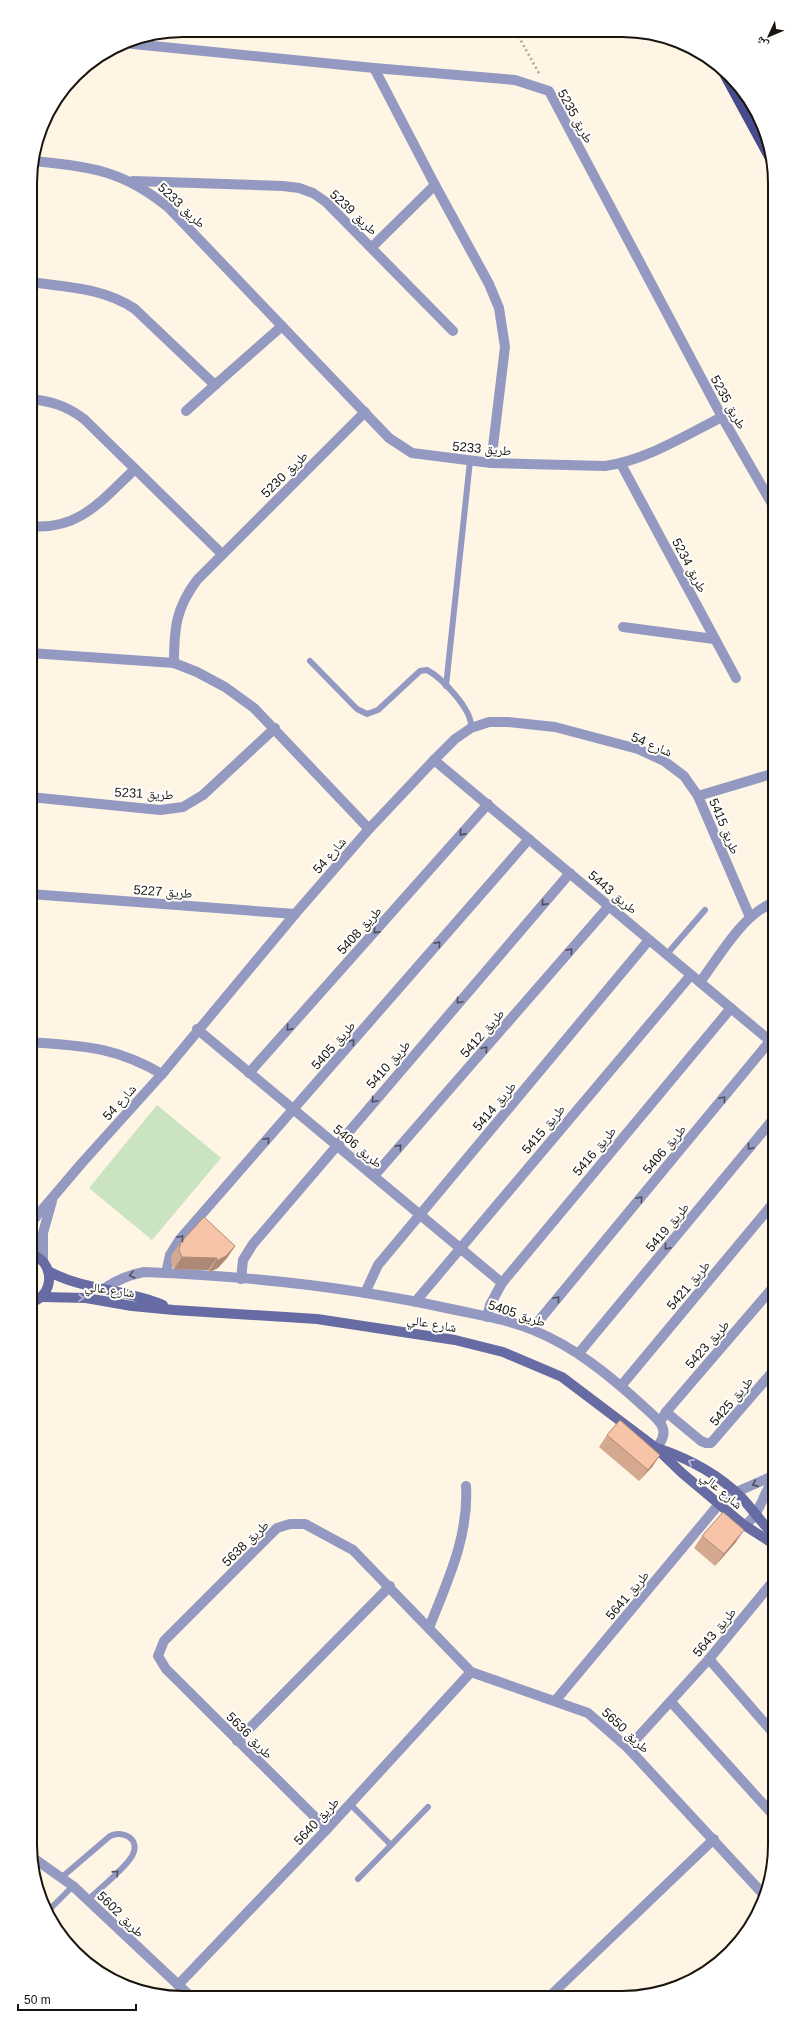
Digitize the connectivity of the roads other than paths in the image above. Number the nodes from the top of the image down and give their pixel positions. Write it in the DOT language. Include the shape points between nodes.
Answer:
graph roads {
  1 [pos="138,44"];
  2 [pos="374,68"];
  3 [pos="730,85"];
  4 [pos="763,146"];
  5 [pos="38,162"];
  6 [pos="131,180"];
  7 [pos="435,185"];
  8 [pos="372,247"];
  9 [pos="37,283"];
  10 [pos="282,326"];
  11 [pos="453,331"];
  12 [pos="215,385"];
  13 [pos="37,400"];
  14 [pos="186,411"];
  15 [pos="365,412"];
  16 [pos="722,417"];
  17 [pos="470,460"];
  18 [pos="491,463"];
  19 [pos="621,464"];
  20 [pos="135,469"];
  21 [pos="768,497"];
  22 [pos="37,526"];
  23 [pos="222,554"];
  24 [pos="623,627"];
  25 [pos="714,639"];
  26 [pos="37,653"];
  27 [pos="310,661"];
  28 [pos="174,663"];
  29 [pos="736,678"];
  30 [pos="446,686"];
  31 [pos="275,728"];
  32 [pos="471,728"];
  33 [pos="434,760"];
  34 [pos="768,776"];
  35 [pos="698,796"];
  36 [pos="37,798"];
  37 [pos="488,804"];
  38 [pos="369,829"];
  39 [pos="529,839"];
  40 [pos="570,873"];
  41 [pos="37,895"];
  42 [pos="768,905"];
  43 [pos="609,906"];
  44 [pos="705,910"];
  45 [pos="295,914"];
  46 [pos="750,917"];
  47 [pos="649,940"];
  48 [pos="667,954"];
  49 [pos="691,975"];
  50 [pos="700,982"];
  51 [pos="731,1008"];
  52 [pos="197,1029"];
  53 [pos="768,1039"];
  54 [pos="37,1043"];
  55 [pos="768,1049"];
  56 [pos="249,1073"];
  57 [pos="162,1074"];
  58 [pos="294,1110"];
  59 [pos="768,1126"];
  60 [pos="336,1145"];
  61 [pos="374,1176"];
  62 [pos="53,1197"];
  63 [pos="768,1209"];
  64 [pos="419,1215"];
  65 [pos="37,1216"];
  66 [pos="460,1249"];
  67 [pos="37,1258"];
  68 [pos="43,1261"];
  69 [pos="48,1271"];
  70 [pos="166,1273"];
  71 [pos="241,1279"];
  72 [pos="502,1283"];
  73 [pos="102,1290"];
  74 [pos="365,1293"];
  75 [pos="768,1293"];
  76 [pos="42,1297"];
  77 [pos="37,1300"];
  78 [pos="416,1301"];
  79 [pos="174,1310"];
  80 [pos="488,1317"];
  81 [pos="532,1329"];
  82 [pos="579,1353"];
  83 [pos="768,1377"];
  84 [pos="621,1386"];
  85 [pos="666,1412"];
  86 [pos="660,1422"];
  87 [pos="656,1448"];
  88 [pos="768,1479"];
  89 [pos="466,1486"];
  90 [pos="768,1487"];
  91 [pos="735,1492"];
  92 [pos="719,1505"];
  93 [pos="756,1514"];
  94 [pos="744,1525"];
  95 [pos="763,1525"];
  96 [pos="768,1526"];
  97 [pos="768,1530"];
  98 [pos="768,1540"];
  99 [pos="390,1586"];
  100 [pos="768,1587"];
  101 [pos="429,1628"];
  102 [pos="158,1656"];
  103 [pos="709,1659"];
  104 [pos="471,1672"];
  105 [pos="555,1701"];
  106 [pos="671,1702"];
  107 [pos="768,1727"];
  108 [pos="238,1741"];
  109 [pos="628,1748"];
  110 [pos="350,1804"];
  111 [pos="428,1807"];
  112 [pos="768,1810"];
  113 [pos="327,1829"];
  114 [pos="714,1839"];
  115 [pos="391,1845"];
  116 [pos="38,1861"];
  117 [pos="62,1877"];
  118 [pos="358,1879"];
  119 [pos="73,1886"];
  120 [pos="760,1891"];
  121 [pos="88,1900"];
  122 [pos="51,1908"];
  123 [pos="178,1985"];
  124 [pos="185,1991"];
  125 [pos="555,1991"];
  1 -- 2 [label="street, طريق 5235"];
  2 -- 7 [label="street"];
  2 -- 16 [label="street, طريق 5235" via="515,80 549,91"];
  3 -- 4 [label="main road"];
  5 -- 6 [label="street, طريق 5233" via="85,166"];
  6 -- 8 [label="street, طريق 5239" via="299,188 313,193 326,202"];
  6 -- 10 [label="street, طريق 5233" via="170,208"];
  7 -- 8 [label="street"];
  7 -- 18 [label="street" via="489,284 502,321 505,347"];
  8 -- 11 [label="street, طريق 5239"];
  9 -- 12 [label="street" via="106,293 121,300 135,309"];
  10 -- 12 [label="street"];
  10 -- 15 [label="street, طريق 5233"];
  12 -- 14 [label="street"];
  13 -- 20 [label="street" via="70,409 84,419"];
  15 -- 17 [label="street, طريق 5233" via="389,438 412,453"];
  15 -- 23 [label="street, طريق 5230"];
  16 -- 19 [label="street, طريق 5233"];
  16 -- 21 [label="street, طريق 5235"];
  17 -- 18 [label="street, طريق 5233"];
  17 -- 30 [label="lane"];
  18 -- 19 [label="street, طريق 5233" via="605,466"];
  19 -- 25 [label="street, طريق 5234"];
  20 -- 22 [label="street" via="81,517 60,525"];
  20 -- 23 [label="street"];
  23 -- 28 [label="street, طريق 5230" via="186,595 174,630"];
  24 -- 25 [label="street"];
  25 -- 29 [label="street, طريق 5234"];
  26 -- 28 [label="street"];
  27 -- 30 [label="lane" via="357,708 367,714 378,710 420,671 430,672"];
  28 -- 31 [label="street" via="225,687 254,708"];
  30 -- 32 [label="lane" via="472,721"];
  31 -- 36 [label="street, طريق 5231" via="203,795 183,807 160,810"];
  31 -- 38 [label="street"];
  32 -- 33 [label="street, شارع 54"];
  32 -- 35 [label="street, شارع 54" via="489,722 555,727 638,749 664,760 684,776"];
  33 -- 37 [label="street, طريق 5443"];
  33 -- 38 [label="street, شارع 54"];
  34 -- 35 [label="street, طريق 5415"];
  35 -- 46 [label="street, طريق 5415"];
  37 -- 39 [label="street, طريق 5443"];
  37 -- 56 [label="street, طريق 5408, one-way"];
  38 -- 45 [label="street, شارع 54"];
  39 -- 40 [label="street, طريق 5443"];
  58 -- 39 [label="street, طريق 5405, one-way"];
  40 -- 43 [label="street, طريق 5443"];
  40 -- 60 [label="street, طريق 5410, one-way"];
  41 -- 45 [label="street, طريق 5227"];
  42 -- 46 [label="street"];
  43 -- 47 [label="street, طريق 5443"];
  61 -- 43 [label="street, طريق 5412, one-way"];
  44 -- 48 [label="lane"];
  45 -- 52 [label="street, شارع 54"];
  46 -- 50 [label="street"];
  47 -- 48 [label="street, طريق 5443"];
  47 -- 64 [label="street, طريق 5414"];
  48 -- 49 [label="street, طريق 5443"];
  49 -- 50 [label="street, طريق 5443"];
  49 -- 66 [label="street, طريق 5415"];
  50 -- 51 [label="street, طريق 5443"];
  51 -- 53 [label="street, طريق 5443"];
  51 -- 72 [label="street, طريق 5416"];
  52 -- 56 [label="street, طريق 5406"];
  52 -- 57 [label="street, شارع 54"];
  54 -- 57 [label="street" via="113,1051"];
  81 -- 55 [label="street, طريق 5406, one-way"];
  56 -- 58 [label="street, طريق 5406"];
  57 -- 62 [label="street, شارع 54"];
  58 -- 60 [label="street, طريق 5406"];
  70 -- 58 [label="street, طريق 5405, one-way" via="174,1246"];
  59 -- 82 [label="street, طريق 5419, one-way"];
  60 -- 61 [label="street, طريق 5406"];
  60 -- 71 [label="street, طريق 5410" via="253,1244 243,1260"];
  61 -- 64 [label="street, طريق 5406"];
  62 -- 65 [label="street, شارع 54"];
  62 -- 68 [label="street, شارع 54" via="43,1233"];
  63 -- 84 [label="street, طريق 5421"];
  64 -- 66 [label="street, طريق 5406"];
  64 -- 74 [label="street, طريق 5414" via="378,1265"];
  66 -- 72 [label="street, طريق 5406"];
  66 -- 78 [label="street, طريق 5415"];
  67 -- 68 [label="street"];
  68 -- 69 [label="street"];
  69 -- 73 [label="street, شارع عالي" via="64,1280"];
  69 -- 76 [label="street" via="49,1285"];
  70 -- 71 [label="street, طريق 5405"];
  70 -- 73 [label="street, طريق 5405, one-way" via="144,1272 129,1275"];
  71 -- 74 [label="street, طريق 5405"];
  72 -- 80 [label="street, طريق 5416" via="490,1305"];
  73 -- 79 [label="street, شارع عالي" via="148,1299"];
  74 -- 78 [label="street, طريق 5405"];
  75 -- 85 [label="street, طريق 5423"];
  76 -- 77 [label="street"];
  76 -- 79 [label="street, شارع عالي, one-way" via="86,1298"];
  78 -- 80 [label="street, طريق 5405"];
  79 -- 87 [label="street, شارع عالي" via="317,1319 455,1340 503,1352 562,1377"];
  80 -- 81 [label="street, طريق 5405"];
  81 -- 82 [label="street, طريق 5405"];
  82 -- 84 [label="street, طريق 5405"];
  83 -- 85 [label="street, طريق 5425" via="711,1443 701,1441"];
  84 -- 86 [label="street, طريق 5405"];
  85 -- 86 [label="street, طريق 5423"];
  86 -- 87 [label="street" via="664,1435"];
  91 -- 87 [label="street, شارع عالي, one-way" via="696,1465"];
  87 -- 92 [label="street, شارع عالي"];
  88 -- 91 [label="street, طريق 5641, one-way"];
  89 -- 101 [label="street" via="466,1517 460,1547"];
  90 -- 93 [label="street"];
  91 -- 92 [label="street, طريق 5641" via="725,1497"];
  91 -- 93 [label="street, شارع عالي"];
  92 -- 94 [label="street, شارع عالي"];
  92 -- 105 [label="street, طريق 5641"];
  93 -- 94 [label="street"];
  93 -- 95 [label="street, شارع عالي"];
  94 -- 98 [label="street, شارع عالي"];
  95 -- 96 [label="street"];
  95 -- 97 [label="street, شارع عالي"];
  99 -- 101 [label="street, طريق 5638"];
  99 -- 102 [label="street, طريق 5638" via="353,1550 305,1524 290,1524 277,1528 164,1641"];
  99 -- 108 [label="street"];
  100 -- 103 [label="street, طريق 5643"];
  101 -- 104 [label="street, طريق 5638"];
  102 -- 108 [label="street, طريق 5636" via="166,1669"];
  103 -- 106 [label="street, طريق 5643"];
  103 -- 107 [label="street"];
  104 -- 105 [label="street, طريق 5650"];
  104 -- 110 [label="street, طريق 5640"];
  105 -- 109 [label="street, طريق 5650" via="588,1712"];
  106 -- 109 [label="street, طريق 5643"];
  106 -- 112 [label="street"];
  108 -- 113 [label="street, طريق 5636"];
  109 -- 114 [label="street, طريق 5650"];
  110 -- 113 [label="street, طريق 5640"];
  110 -- 115 [label="lane"];
  111 -- 115 [label="lane"];
  113 -- 123 [label="street, طريق 5640"];
  114 -- 120 [label="street, طريق 5650"];
  114 -- 125 [label="street"];
  115 -- 118 [label="lane"];
  116 -- 117 [label="street, طريق 5602"];
  117 -- 119 [label="street, طريق 5602"];
  121 -- 117 [label="lane, one-way" via="131,1858 135,1846 128,1836 116,1833 110,1836"];
  119 -- 121 [label="street, طريق 5602"];
  119 -- 122 [label="lane"];
  121 -- 123 [label="street, طريق 5602"];
  123 -- 124 [label="street, طريق 5602"];
}
